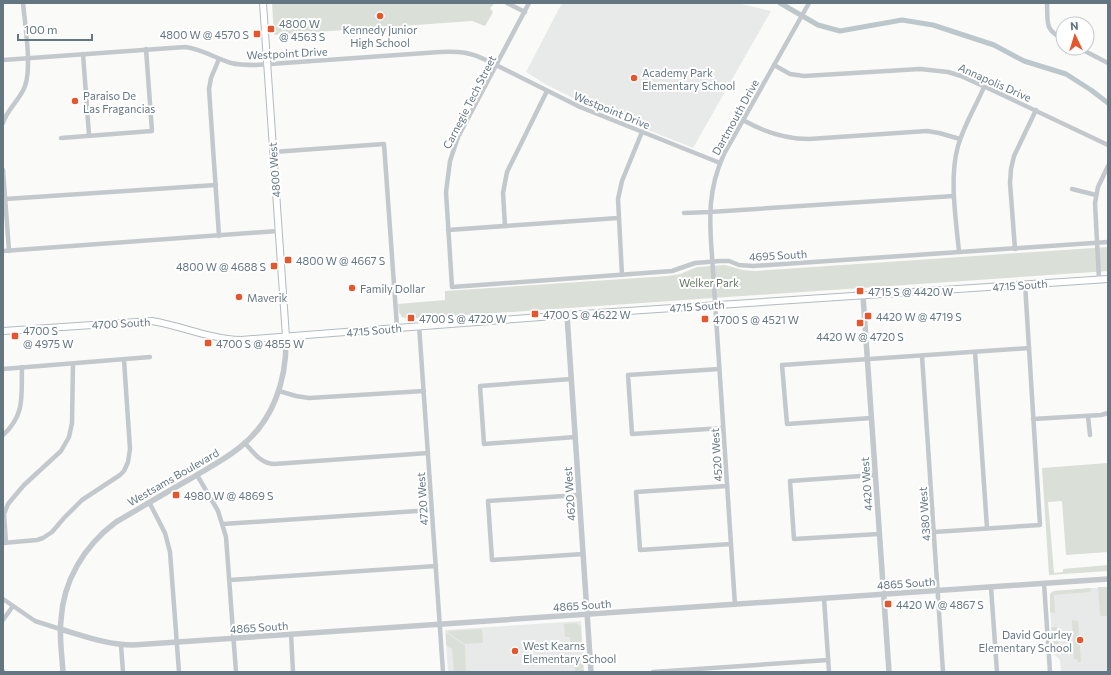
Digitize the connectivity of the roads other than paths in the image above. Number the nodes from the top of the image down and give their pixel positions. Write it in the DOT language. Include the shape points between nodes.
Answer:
graph roads {
  1 [pos="23,3"];
  2 [pos="263,3"];
  3 [pos="507,3"];
  4 [pos="529,3"];
  5 [pos="809,3"];
  6 [pos="1047,3"];
  7 [pos="524,12"];
  8 [pos="1055,35"];
  9 [pos="146,49"];
  10 [pos="83,54"];
  11 [pos="1094,56"];
  12 [pos="27,58"];
  13 [pos="219,59"];
  14 [pos="3,60"];
  15 [pos="1108,63"];
  16 [pos="267,65"];
  17 [pos="496,65"];
  18 [pos="774,65"];
  19 [pos="984,87"];
  20 [pos="547,91"];
  21 [pos="1036,110"];
  22 [pos="742,120"];
  23 [pos="3,123"];
  24 [pos="642,132"];
  25 [pos="89,135"];
  26 [pos="61,138"];
  27 [pos="960,140"];
  28 [pos="1108,145"];
  29 [pos="273,152"];
  30 [pos="720,163"];
  31 [pos="1108,166"];
  32 [pos="3,170"];
  33 [pos="216,185"];
  34 [pos="1072,189"];
  35 [pos="1096,195"];
  36 [pos="954,196"];
  37 [pos="5,199"];
  38 [pos="710,212"];
  39 [pos="684,213"];
  40 [pos="618,218"];
  41 [pos="505,226"];
  42 [pos="448,230"];
  43 [pos="278,231"];
  44 [pos="219,236"];
  45 [pos="1108,242"];
  46 [pos="1097,243"];
  47 [pos="1015,249"];
  48 [pos="3,251"];
  49 [pos="9,251"];
  50 [pos="958,252"];
  51 [pos="712,262"];
  52 [pos="622,275"];
  53 [pos="1099,279"];
  54 [pos="1108,279"];
  55 [pos="1025,284"];
  56 [pos="452,287"];
  57 [pos="863,296"];
  58 [pos="715,305"];
  59 [pos="567,315"];
  60 [pos="419,325"];
  61 [pos="397,327"];
  62 [pos="3,330"];
  63 [pos="286,337"];
  64 [pos="1029,348"];
  65 [pos="975,352"];
  66 [pos="922,356"];
  67 [pos="150,357"];
  68 [pos="867,359"];
  69 [pos="124,360"];
  70 [pos="73,364"];
  71 [pos="22,367"];
  72 [pos="3,369"];
  73 [pos="719,369"];
  74 [pos="571,379"];
  75 [pos="279,391"];
  76 [pos="424,391"];
  77 [pos="1108,413"];
  78 [pos="1088,416"];
  79 [pos="871,418"];
  80 [pos="1033,419"];
  81 [pos="723,428"];
  82 [pos="3,435"];
  83 [pos="1090,435"];
  84 [pos="575,438"];
  85 [pos="245,443"];
  86 [pos="428,453"];
  87 [pos="197,475"];
  88 [pos="875,475"];
  89 [pos="727,486"];
  90 [pos="579,495"];
  91 [pos="149,502"];
  92 [pos="432,510"];
  93 [pos="223,524"];
  94 [pos="987,528"];
  95 [pos="934,532"];
  96 [pos="879,534"];
  97 [pos="4,543"];
  98 [pos="731,544"];
  99 [pos="583,554"];
  100 [pos="436,566"];
  101 [pos="1108,579"];
  102 [pos="230,580"];
  103 [pos="1044,583"];
  104 [pos="991,587"];
  105 [pos="938,591"];
  106 [pos="883,594"];
  107 [pos="824,598"];
  108 [pos="3,599"];
  109 [pos="735,605"];
  110 [pos="12,606"];
  111 [pos="588,615"];
  112 [pos="3,620"];
  113 [pos="440,624"];
  114 [pos="60,629"];
  115 [pos="291,634"];
  116 [pos="234,638"];
  117 [pos="177,642"];
  118 [pos="121,645"];
  119 [pos="828,660"];
  120 [pos="63,672"];
  121 [pos="123,672"];
  122 [pos="179,672"];
  123 [pos="236,672"];
  124 [pos="293,672"];
  125 [pos="443,672"];
  126 [pos="591,672"];
  127 [pos="653,672"];
  128 [pos="829,672"];
  129 [pos="888,672"];
  130 [pos="943,672"];
  131 [pos="997,672"];
  132 [pos="1050,672"];
  1 -- 12 [label="street"];
  2 -- 16 [label="main road, 4800 West"];
  3 -- 7 [label="street"];
  4 -- 7 [label="street, Carnegie Tech Street"];
  5 -- 18 [label="street, Dartmouth Drive"];
  6 -- 8 [label="street" via="1049,28"];
  7 -- 17 [label="street, Carnegie Tech Street"];
  9 -- 10 [label="street, Westpoint Drive"];
  9 -- 13 [label="street, Westpoint Drive" via="193,48"];
  9 -- 25 [label="street" via="152,132"];
  10 -- 12 [label="street, Westpoint Drive"];
  10 -- 25 [label="street"];
  11 -- 15 [label="street"];
  12 -- 14 [label="street, Westpoint Drive"];
  12 -- 23 [label="street" via="28,73 25,86"];
  13 -- 16 [label="street, Westpoint Drive" via="238,64"];
  13 -- 33 [label="street" via="209,86"];
  16 -- 17 [label="street, Westpoint Drive" via="457,51 475,54"];
  16 -- 29 [label="main road, 4800 West"];
  17 -- 20 [label="street, Westpoint Drive"];
  17 -- 42 [label="street, Carnegie Tech Street" via="458,137 450,161 446,185"];
  18 -- 19 [label="street, Annapolis Drive" via="799,76 934,69 955,73"];
  18 -- 22 [label="street, Dartmouth Drive"];
  19 -- 21 [label="street, Annapolis Drive"];
  19 -- 27 [label="street"];
  20 -- 24 [label="street, Westpoint Drive"];
  20 -- 41 [label="street" via="506,172 503,192"];
  21 -- 28 [label="street, Annapolis Drive"];
  21 -- 47 [label="street" via="1014,156 1011,169"];
  22 -- 27 [label="street" via="766,132 794,138 928,131"];
  22 -- 30 [label="street, Dartmouth Drive"];
  24 -- 30 [label="street, Westpoint Drive"];
  24 -- 40 [label="street" via="620,189"];
  25 -- 26 [label="street"];
  27 -- 36 [label="street" via="955,161"];
  29 -- 43 [label="main road, 4800 West"];
  29 -- 61 [label="street" via="384,144"];
  30 -- 38 [label="street, Dartmouth Drive" via="711,193"];
  31 -- 35 [label="street"];
  32 -- 37 [label="street"];
  33 -- 37 [label="street"];
  33 -- 44 [label="street"];
  34 -- 35 [label="street"];
  35 -- 46 [label="street" via="1094,208"];
  36 -- 38 [label="street"];
  36 -- 50 [label="street"];
  37 -- 49 [label="street"];
  38 -- 39 [label="street"];
  38 -- 51 [label="street, Dartmouth Drive"];
  40 -- 41 [label="street"];
  40 -- 52 [label="street"];
  41 -- 42 [label="street"];
  42 -- 56 [label="street, Carnegie Tech Street"];
  43 -- 44 [label="street"];
  43 -- 63 [label="main road, 4800 West"];
  44 -- 49 [label="street"];
  45 -- 46 [label="street, 4695 South"];
  46 -- 47 [label="street, 4695 South"];
  46 -- 53 [label="street"];
  47 -- 50 [label="street, 4695 South"];
  48 -- 49 [label="street"];
  50 -- 51 [label="street, 4695 South" via="753,266 726,261"];
  51 -- 52 [label="street, 4695 South" via="695,263 672,271"];
  51 -- 58 [label="street, Dartmouth Drive"];
  52 -- 56 [label="street, 4695 South"];
  53 -- 54 [label="main road, 4715 South"];
  53 -- 55 [label="main road, 4715 South"];
  55 -- 57 [label="main road, 4715 South"];
  55 -- 64 [label="street"];
  57 -- 58 [label="main road, 4715 South"];
  57 -- 68 [label="street, 4420 West"];
  58 -- 59 [label="main road, 4715 South"];
  58 -- 73 [label="street, 4520 West"];
  59 -- 60 [label="main road, 4715 South"];
  59 -- 74 [label="street, 4620 West"];
  60 -- 61 [label="main road, 4715 South"];
  60 -- 76 [label="street, 4720 West"];
  61 -- 63 [label="main road, 4715 South"];
  62 -- 63 [label="main road, 4700 South" via="152,321 215,337 241,340"];
  63 -- 75 [label="street, Westsams Boulevard" via="285,367"];
  64 -- 65 [label="street"];
  64 -- 80 [label="street"];
  65 -- 66 [label="street"];
  65 -- 94 [label="street"];
  66 -- 68 [label="street"];
  66 -- 95 [label="street, 4380 West"];
  67 -- 69 [label="street"];
  68 -- 79 [label="street, 4420 West"];
  68 -- 79 [label="street" via="782,365 786,424"];
  69 -- 70 [label="street"];
  69 -- 97 [label="street" via="130,449 127,467 120,475 82,500 43,538"];
  70 -- 71 [label="street"];
  70 -- 97 [label="street" via="69,437 61,451 24,485 8,504 4,514"];
  71 -- 72 [label="street"];
  71 -- 82 [label="street" via="19,414"];
  73 -- 81 [label="street, 4520 West"];
  73 -- 81 [label="street" via="628,376 632,434"];
  74 -- 84 [label="street, 4620 West"];
  74 -- 84 [label="street" via="480,386 484,444"];
  75 -- 76 [label="street" via="310,398"];
  75 -- 85 [label="street, Westsams Boulevard" via="263,422"];
  76 -- 86 [label="street, 4720 West"];
  77 -- 78 [label="street"];
  78 -- 80 [label="street"];
  78 -- 83 [label="street"];
  79 -- 88 [label="street, 4420 West"];
  80 -- 94 [label="street" via="1040,525"];
  81 -- 89 [label="street, 4520 West"];
  84 -- 90 [label="street, 4620 West"];
  85 -- 86 [label="street" via="261,460 274,464"];
  85 -- 87 [label="street, Westsams Boulevard"];
  86 -- 92 [label="street, 4720 West"];
  87 -- 91 [label="street, Westsams Boulevard"];
  87 -- 93 [label="street"];
  88 -- 96 [label="street, 4420 West"];
  88 -- 96 [label="street" via="790,481 794,539"];
  89 -- 98 [label="street, 4520 West"];
  89 -- 98 [label="street" via="636,492 640,550"];
  90 -- 99 [label="street, 4620 West"];
  90 -- 99 [label="street" via="488,501 492,560"];
  91 -- 114 [label="street, Westsams Boulevard" via="109,527 82,557 67,587"];
  91 -- 117 [label="street" via="165,533 170,552"];
  92 -- 93 [label="street"];
  92 -- 100 [label="street, 4720 West"];
  93 -- 102 [label="street"];
  94 -- 95 [label="street"];
  95 -- 105 [label="street, 4380 West"];
  96 -- 106 [label="street, 4420 West"];
  98 -- 109 [label="street, 4520 West"];
  99 -- 111 [label="street, 4620 West"];
  100 -- 102 [label="street"];
  100 -- 113 [label="street, 4720 West"];
  101 -- 103 [label="street, 4865 South"];
  102 -- 116 [label="street"];
  103 -- 104 [label="street, 4865 South"];
  103 -- 132 [label="street"];
  104 -- 105 [label="street, 4865 South"];
  104 -- 131 [label="street"];
  105 -- 106 [label="street, 4865 South"];
  105 -- 130 [label="street, 4380 West"];
  106 -- 107 [label="street, 4865 South"];
  106 -- 129 [label="street, 4420 West"];
  107 -- 109 [label="street, 4865 South"];
  107 -- 119 [label="street"];
  108 -- 110 [label="street"];
  109 -- 111 [label="street, 4865 South"];
  110 -- 112 [label="street"];
  110 -- 114 [label="street" via="35,622"];
  111 -- 113 [label="street, 4865 South"];
  111 -- 126 [label="street, 4620 West"];
  113 -- 115 [label="street, 4865 South"];
  113 -- 125 [label="street, 4720 West"];
  114 -- 118 [label="street, 4865 South"];
  114 -- 120 [label="street, Westsams Boulevard"];
  115 -- 116 [label="street, 4865 South"];
  115 -- 124 [label="street"];
  116 -- 117 [label="street, 4865 South"];
  116 -- 123 [label="street"];
  117 -- 118 [label="street, 4865 South"];
  117 -- 122 [label="street"];
  118 -- 121 [label="street"];
  119 -- 127 [label="street"];
  119 -- 128 [label="street"];
}
